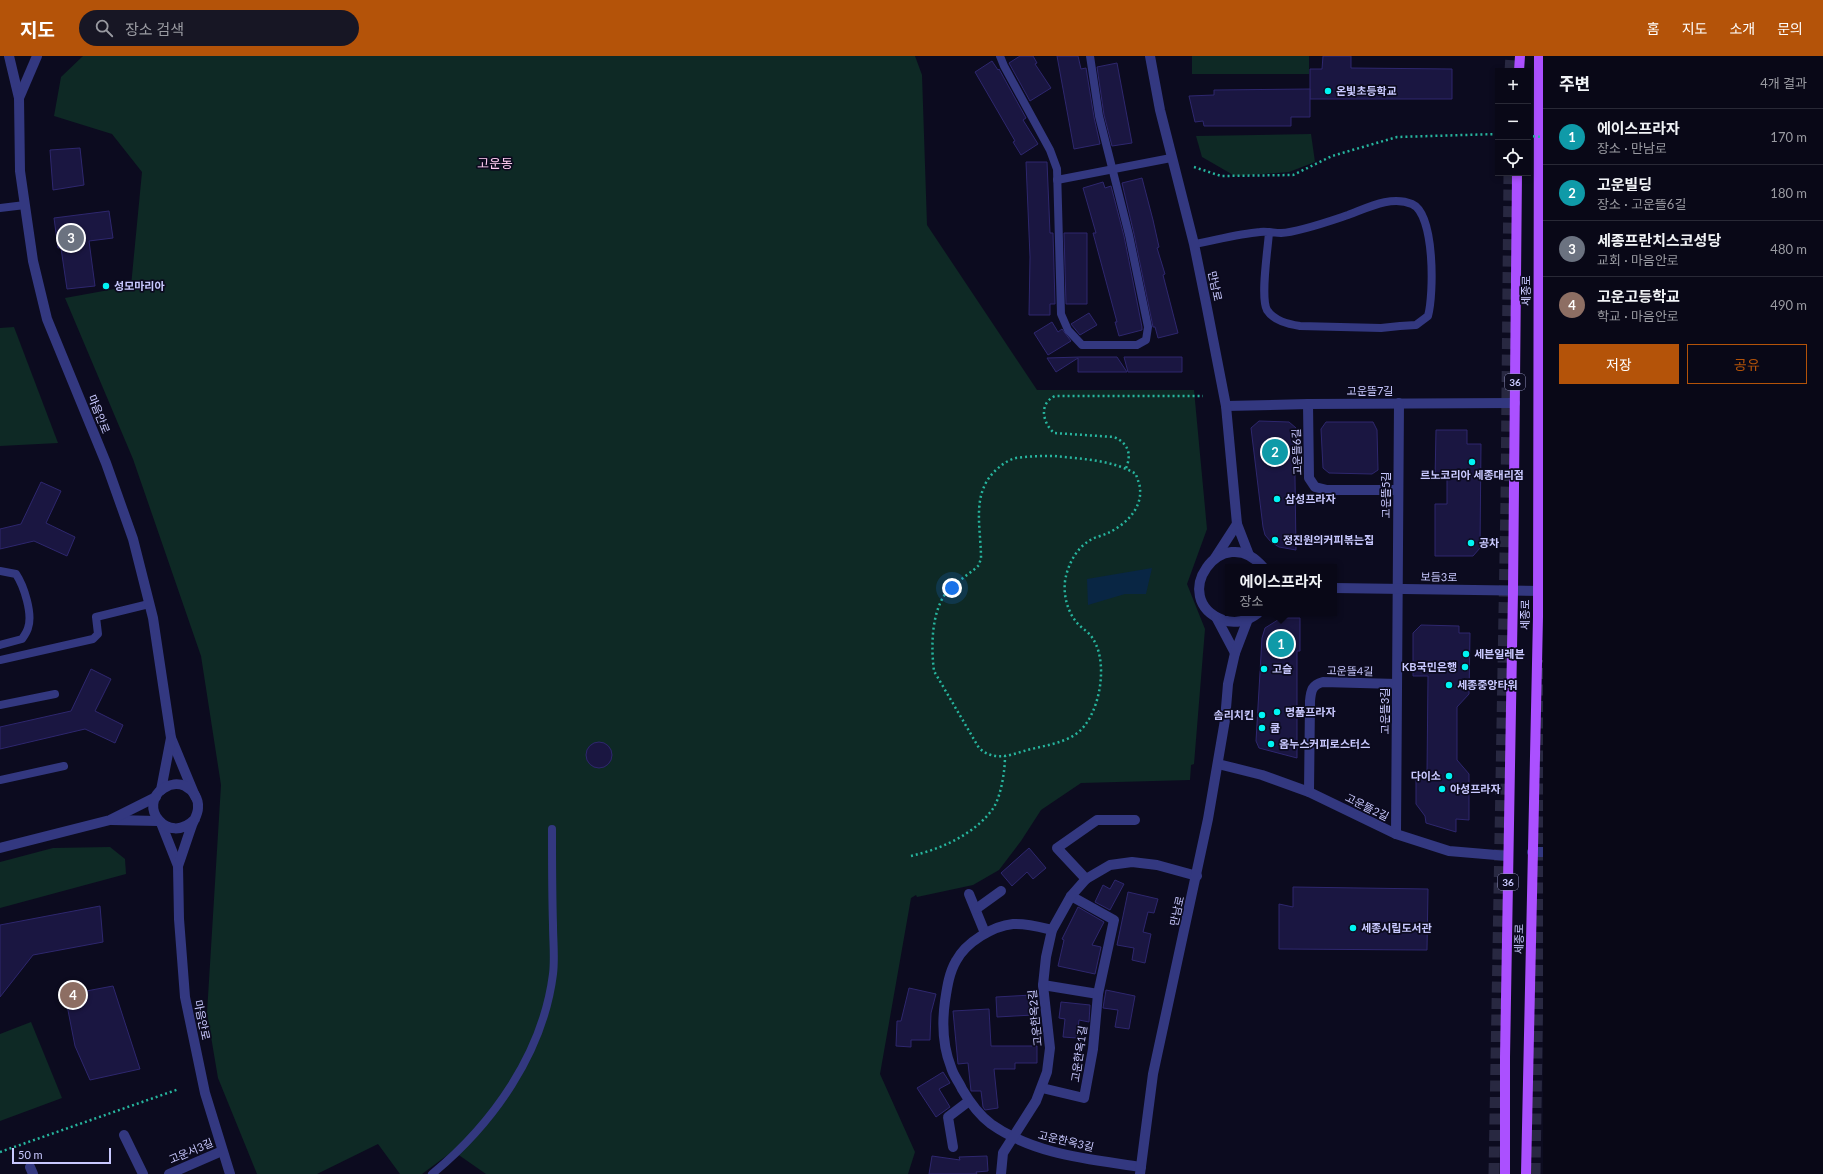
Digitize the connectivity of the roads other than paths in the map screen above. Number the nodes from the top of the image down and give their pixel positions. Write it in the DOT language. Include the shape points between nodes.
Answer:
graph roads {
  1 [pos="9,56"];
  2 [pos="37,56"];
  3 [pos="1000,56"];
  4 [pos="1090,56"];
  5 [pos="1150,56"];
  6 [pos="1520,56"];
  7 [pos="1539,56"];
  8 [pos="1519,68"];
  9 [pos="19,98"];
  10 [pos="1171,158"];
  11 [pos="1112,169"];
  12 [pos="1518,176"];
  13 [pos="1057,180"];
  14 [pos="25,205"];
  15 [pos="0,208"];
  16 [pos="1269,232"];
  17 [pos="1194,244"];
  18 [pos="1399,403"];
  19 [pos="1515,403"];
  20 [pos="1540,403"];
  21 [pos="1308,404"];
  22 [pos="1226,406"];
  23 [pos="1398,490"];
  24 [pos="1236,524"];
  25 [pos="1249,555"];
  26 [pos="1215,558"];
  27 [pos="1260,564"];
  28 [pos="0,571"];
  29 [pos="1337,588"];
  30 [pos="1399,588"];
  31 [pos="1513,591"];
  32 [pos="1540,591"];
  33 [pos="149,604"];
  34 [pos="1253,616"];
  35 [pos="1216,617"];
  36 [pos="1248,619"];
  37 [pos="0,645"];
  38 [pos="1235,653"];
  39 [pos="0,660"];
  40 [pos="1397,684"];
  41 [pos="55,694"];
  42 [pos="0,705"];
  43 [pos="172,738"];
  44 [pos="1218,764"];
  45 [pos="64,766"];
  46 [pos="0,780"];
  47 [pos="1309,792"];
  48 [pos="159,793"];
  49 [pos="196,796"];
  50 [pos="195,819"];
  51 [pos="110,820"];
  52 [pos="1135,820"];
  53 [pos="159,822"];
  54 [pos="552,828"];
  55 [pos="1396,834"];
  56 [pos="0,848"];
  57 [pos="1532,852"];
  58 [pos="1543,852"];
  59 [pos="1508,856"];
  60 [pos="178,866"];
  61 [pos="1197,876"];
  62 [pos="1086,879"];
  63 [pos="1001,891"];
  64 [pos="969,894"];
  65 [pos="1072,896"];
  66 [pos="976,909"];
  67 [pos="1052,930"];
  68 [pos="985,933"];
  69 [pos="1043,985"];
  70 [pos="1098,994"];
  71 [pos="1042,1088"];
  72 [pos="970,1101"];
  73 [pos="124,1135"];
  74 [pos="1012,1137"];
  75 [pos="953,1147"];
  76 [pos="222,1151"];
  77 [pos="1140,1171"];
  78 [pos="143,1174"];
  79 [pos="168,1174"];
  80 [pos="230,1174"];
  81 [pos="432,1174"];
  82 [pos="1001,1174"];
  83 [pos="1505,1174"];
  84 [pos="1526,1174"];
  1 -- 9 [label="street"];
  2 -- 9 [label="street"];
  3 -- 13 [label="lane" via="1050,150 1056,165"];
  4 -- 11 [label="lane" via="1099,116"];
  5 -- 10 [label="street, 만남로"];
  6 -- 8 [label="main road"];
  7 -- 20 [label="main road, 세종로 / 36"];
  9 -- 14 [label="street, 마음안로" via="20,171"];
  10 -- 11 [label="lane"];
  10 -- 17 [label="street, 만남로"];
  11 -- 13 [label="lane"];
  11 -- 13 [label="lane" via="1148,319 1146,340 1137,345 1082,345 1064,324 1060,300"];
  12 -- 19 [label="main road, 세종로 / 36"];
  14 -- 15 [label="lane"];
  14 -- 33 [label="street, 마음안로" via="33,261 47,319 106,463 133,539"];
  16 -- 16 [label="lane" via="1281,233 1330,222 1382,203 1400,200 1413,204 1421,211 1428,228 1431,304 1428,316 1416,325 1382,328 1300,326 1274,318 1266,309 1264,288"];
  16 -- 17 [label="lane"];
  17 -- 22 [label="street, 만남로"];
  18 -- 19 [label="street, 고운뜰7길"];
  18 -- 21 [label="street, 고운뜰7길"];
  18 -- 23 [label="street, 고운뜰5길"];
  19 -- 31 [label="main road, 세종로 / 36"];
  20 -- 32 [label="main road, 세종로 / 36"];
  21 -- 22 [label="street, 고운뜰7길"];
  21 -- 23 [label="street, 고운뜰6길" via="1309,478 1315,487 1327,490"];
  22 -- 24 [label="street, 만남로"];
  23 -- 30 [label="street, 고운뜰5길"];
  24 -- 25 [label="street, 만남로"];
  24 -- 26 [label="street"];
  25 -- 26 [label="street" via="1238,552 1226,553"];
  25 -- 27 [label="street"];
  26 -- 35 [label="street" via="1206,566 1199,588 1201,600 1207,610"];
  28 -- 37 [label="lane" via="16,574 23,584 30,618 22,639"];
  29 -- 30 [label="street, 보듬3로"];
  30 -- 31 [label="street, 보듬3로"];
  30 -- 40 [label="street, 고운뜰3길"];
  31 -- 32 [label="street, 보듬3로"];
  31 -- 59 [label="main road, 세종로 / 36"];
  32 -- 57 [label="main road, 세종로 / 36"];
  33 -- 39 [label="lane" via="96,617 98,634 93,639"];
  33 -- 43 [label="street, 마음안로"];
  34 -- 36 [label="street"];
  35 -- 36 [label="street" via="1237,622"];
  35 -- 38 [label="street"];
  36 -- 38 [label="street, 만남로"];
  38 -- 44 [label="street, 만남로" via="1228,684"];
  40 -- 47 [label="street, 고운뜰4길" via="1323,682 1316,684 1311,690"];
  40 -- 55 [label="street, 고운뜰3길"];
  41 -- 42 [label="lane"];
  43 -- 48 [label="street"];
  43 -- 49 [label="street"];
  44 -- 47 [label="street, 고운뜰2길" via="1262,775"];
  44 -- 61 [label="street, 만남로"];
  45 -- 46 [label="lane"];
  47 -- 55 [label="street, 고운뜰2길"];
  48 -- 49 [label="street" via="173,784 186,787"];
  48 -- 51 [label="street"];
  48 -- 53 [label="street" via="154,809"];
  49 -- 50 [label="street" via="198,807"];
  50 -- 53 [label="street" via="182,828 175,829"];
  50 -- 60 [label="street"];
  51 -- 53 [label="street"];
  51 -- 56 [label="street"];
  52 -- 62 [label="street" via="1097,820 1057,848"];
  53 -- 60 [label="street"];
  54 -- 81 [label="lane" via="553,973 544,1017 525,1064 497,1107 456,1154"];
  55 -- 59 [label="street, 고운뜰2길" via="1449,851"];
  57 -- 58 [label="street"];
  57 -- 84 [label="main road, 세종로 / 36"];
  59 -- 83 [label="main road, 세종로 / 36"];
  60 -- 76 [label="street, 마음안로" via="185,998 205,1092"];
  61 -- 62 [label="street, 고운한옥2길" via="1157,865 1132,862 1110,865"];
  61 -- 77 [label="street, 만남로" via="1153,1074"];
  62 -- 65 [label="street, 고운한옥2길"];
  63 -- 66 [label="street"];
  64 -- 66 [label="street"];
  65 -- 67 [label="street, 고운한옥2길"];
  65 -- 70 [label="street, 고운한옥1길" via="1114,920"];
  66 -- 68 [label="street"];
  67 -- 68 [label="street, 고운한옥3길" via="1040,926 1013,924"];
  67 -- 69 [label="street, 고운한옥2길"];
  68 -- 72 [label="street, 고운한옥3길" via="971,943 956,960 948,981 944,1012 944,1039 951,1068"];
  69 -- 70 [label="street"];
  69 -- 71 [label="street, 고운한옥2길" via="1050,1048 1048,1072"];
  70 -- 71 [label="street, 고운한옥1길" via="1093,1049 1084,1098"];
  71 -- 74 [label="street, 고운한옥2길"];
  72 -- 74 [label="street, 고운한옥3길" via="989,1123"];
  72 -- 75 [label="street" via="948,1117"];
  73 -- 78 [label="street"];
  74 -- 77 [label="street, 고운한옥3길" via="1037,1148"];
  74 -- 82 [label="street, 고운한옥2길" via="1003,1153"];
  76 -- 79 [label="street, 고운서3길"];
  76 -- 80 [label="street, 마음안로"];
}
